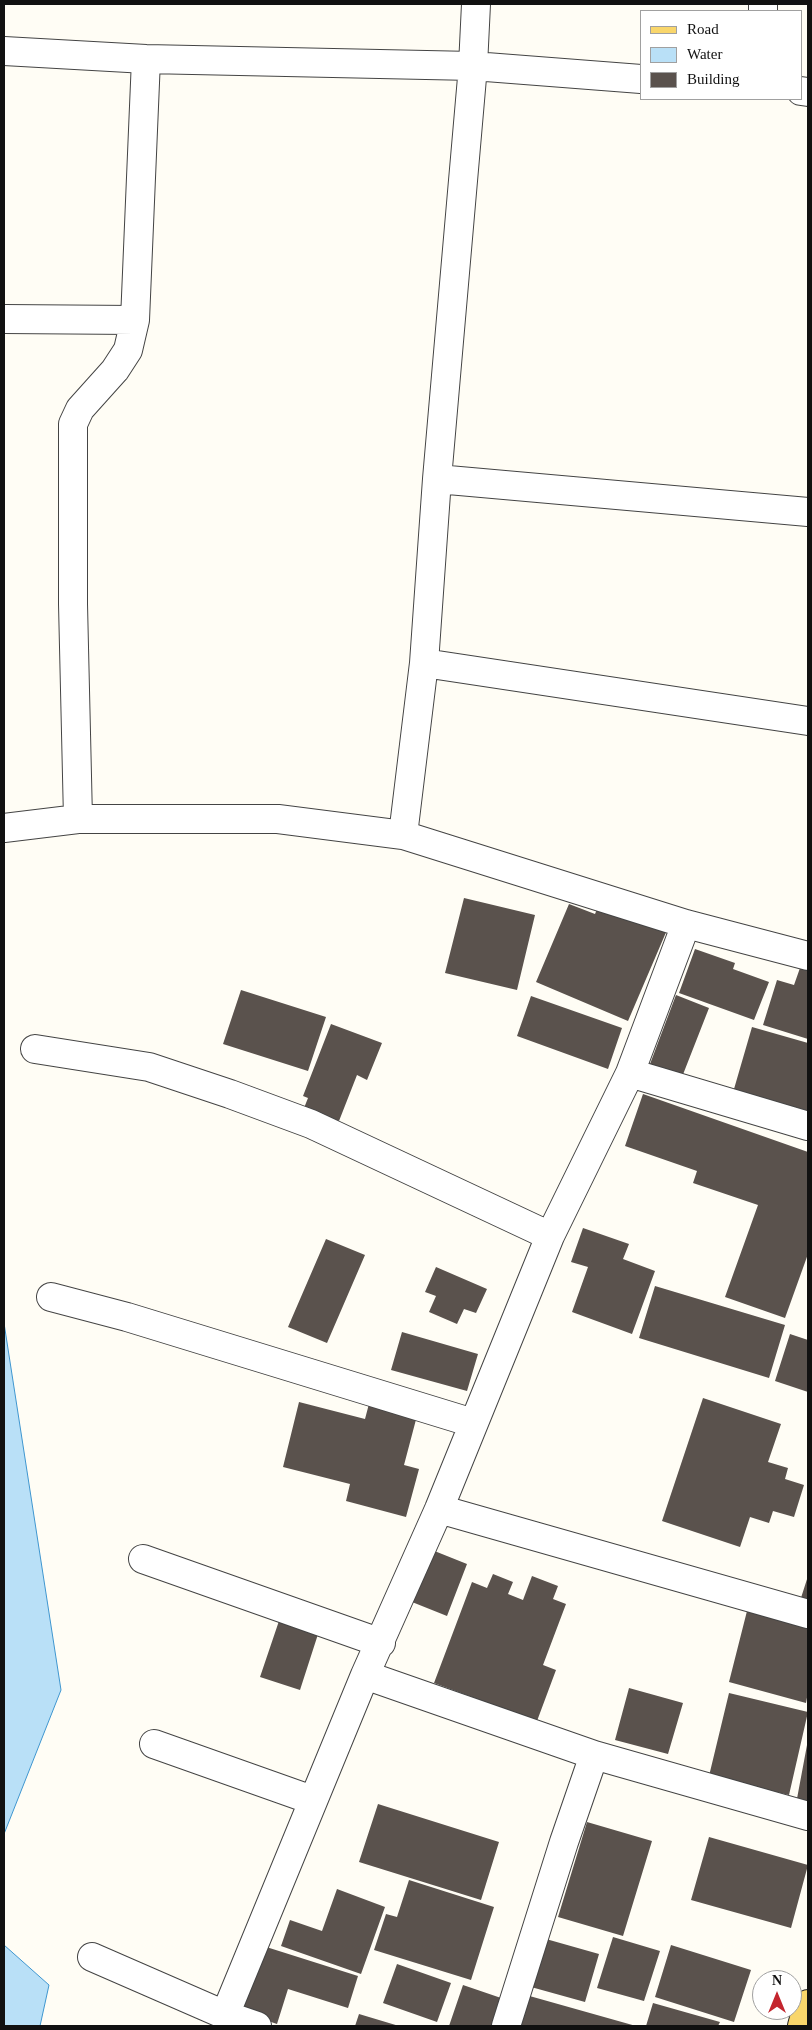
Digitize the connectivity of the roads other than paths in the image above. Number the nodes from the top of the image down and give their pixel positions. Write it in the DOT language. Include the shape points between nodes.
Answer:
graph roads {
  1 [pos="476,4"];
  2 [pos="4,51"];
  3 [pos="146,59"];
  4 [pos="473,66"];
  5 [pos="640,79"];
  6 [pos="4,319"];
  7 [pos="135,320"];
  8 [pos="437,479"];
  9 [pos="808,512"];
  10 [pos="424,663"];
  11 [pos="808,721"];
  12 [pos="78,819"];
  13 [pos="4,828"];
  14 [pos="403,835"];
  15 [pos="686,924"];
  16 [pos="808,956"];
  17 [pos="35,1049"];
  18 [pos="630,1073"];
  19 [pos="808,1126"];
  20 [pos="550,1236"];
  21 [pos="51,1297"];
  22 [pos="474,1423"];
  23 [pos="439,1509"];
  24 [pos="143,1559"];
  25 [pos="808,1614"];
  26 [pos="381,1643"];
  27 [pos="365,1675"];
  28 [pos="154,1744"];
  29 [pos="594,1755"];
  30 [pos="312,1800"];
  31 [pos="808,1816"];
  32 [pos="92,1957"];
  33 [pos="808,2004"];
  34 [pos="225,2015"];
  35 [pos="257,2026"];
  36 [pos="506,2026"];
  37 [pos="802,2026"];
  1 -- 4 [label="street"];
  2 -- 3 [label="street"];
  3 -- 4 [label="street"];
  3 -- 7 [label="street"];
  4 -- 5 [label="street"];
  4 -- 8 [label="street"];
  6 -- 7 [label="street"];
  7 -- 12 [label="street" via="128,350 80,409 73,424"];
  8 -- 9 [label="street"];
  8 -- 10 [label="street"];
  10 -- 11 [label="street"];
  10 -- 14 [label="street"];
  12 -- 13 [label="street"];
  12 -- 14 [label="street" via="278,818"];
  14 -- 15 [label="street"];
  15 -- 16 [label="street"];
  15 -- 18 [label="street"];
  17 -- 20 [label="street" via="150,1067 230,1094 311,1124"];
  18 -- 19 [label="street"];
  18 -- 20 [label="street"];
  20 -- 22 [label="street"];
  21 -- 22 [label="street" via="127,1317"];
  22 -- 23 [label="street"];
  23 -- 25 [label="street"];
  23 -- 26 [label="street"];
  24 -- 26 [label="street"];
  26 -- 27 [label="street"];
  27 -- 29 [label="street"];
  27 -- 30 [label="street"];
  28 -- 30 [label="street"];
  29 -- 31 [label="street"];
  29 -- 36 [label="street"];
  30 -- 34 [label="street"];
  32 -- 34 [label="street"];
  33 -- 37 [label="main road"];
  34 -- 35 [label="street"];
}
